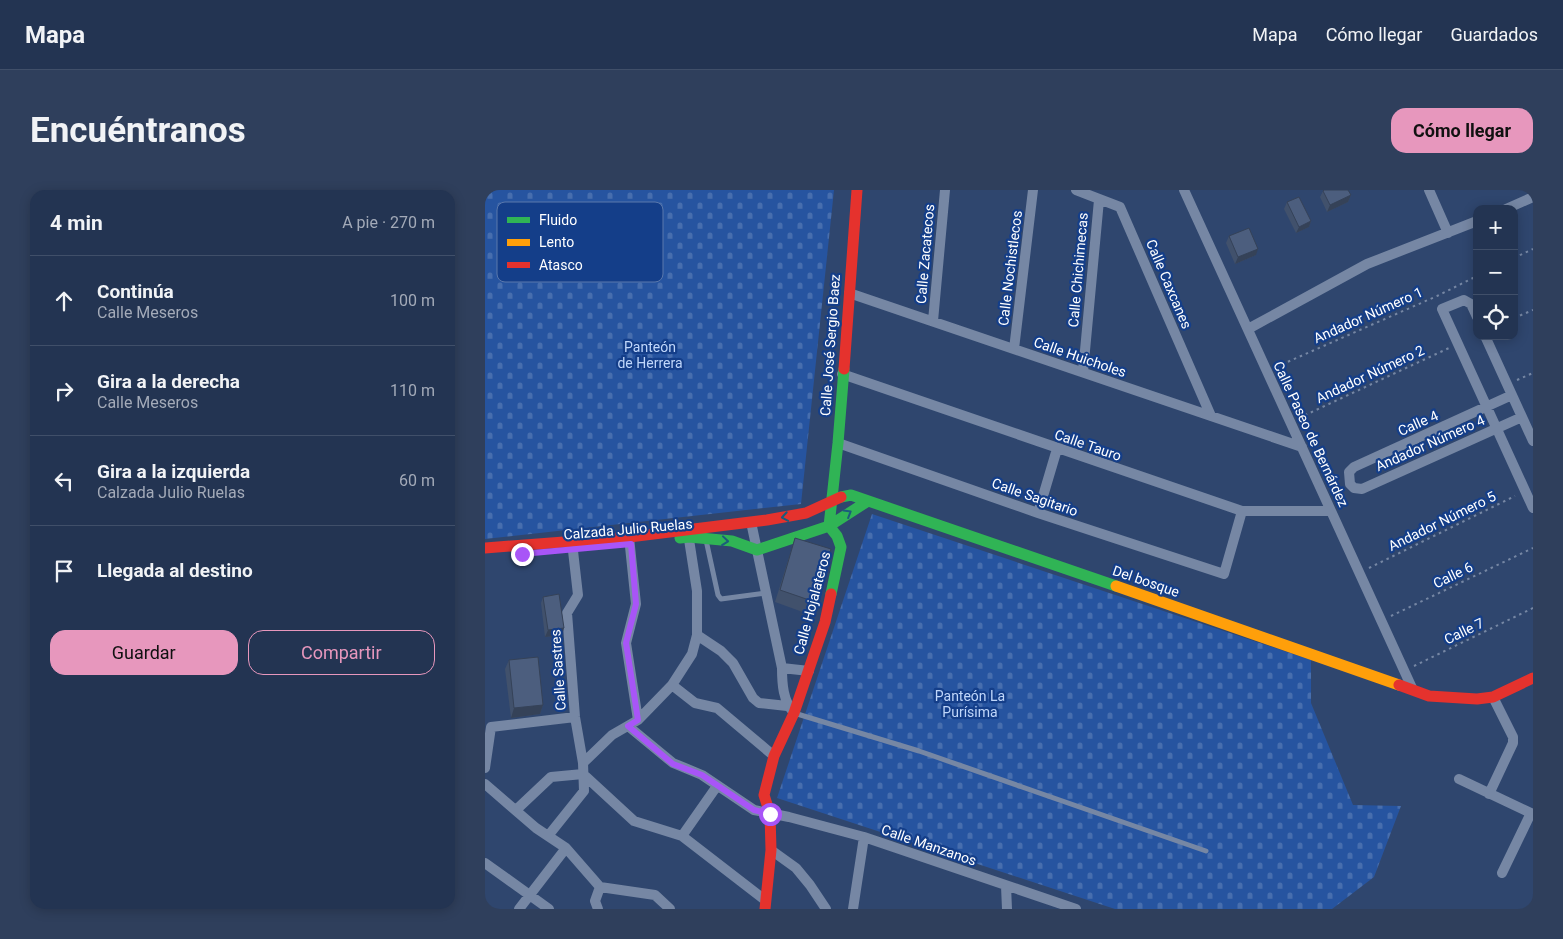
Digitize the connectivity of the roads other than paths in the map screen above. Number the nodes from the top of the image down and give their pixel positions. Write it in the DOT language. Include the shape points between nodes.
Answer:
graph roads {
  1 [pos="857,190"];
  2 [pos="945,190"];
  3 [pos="1033,190"];
  4 [pos="1076,190"];
  5 [pos="1184,190"];
  6 [pos="1429,190"];
  7 [pos="1533,198"];
  8 [pos="1099,200"];
  9 [pos="1516,205"];
  10 [pos="1473,223"];
  11 [pos="1448,233"];
  12 [pos="849,292"];
  13 [pos="1473,308"];
  14 [pos="933,321"];
  15 [pos="1248,329"];
  16 [pos="1487,340"];
  17 [pos="1015,349"];
  18 [pos="1083,372"];
  19 [pos="842,374"];
  20 [pos="1512,396"];
  21 [pos="1487,407"];
  22 [pos="1211,416"];
  23 [pos="1522,417"];
  24 [pos="1497,429"];
  25 [pos="1533,441"];
  26 [pos="838,442"];
  27 [pos="1302,448"];
  28 [pos="1057,449"];
  29 [pos="1350,484"];
  30 [pos="868,501"];
  31 [pos="830,502"];
  32 [pos="1533,508"];
  33 [pos="1331,511"];
  34 [pos="1038,512"];
  35 [pos="1242,512"];
  36 [pos="751,522"];
  37 [pos="829,526"];
  38 [pos="688,533"];
  39 [pos="705,533"];
  40 [pos="630,540"];
  41 [pos="573,545"];
  42 [pos="485,548"];
  43 [pos="757,550"];
  44 [pos="485,556"];
  45 [pos="766,593"];
  46 [pos="697,635"];
  47 [pos="782,668"];
  48 [pos="809,671"];
  49 [pos="1533,678"];
  50 [pos="673,685"];
  51 [pos="1413,690"];
  52 [pos="1493,697"];
  53 [pos="791,709"];
  54 [pos="575,717"];
  55 [pos="638,720"];
  56 [pos="488,724"];
  57 [pos="628,726"];
  58 [pos="774,756"];
  59 [pos="583,763"];
  60 [pos="485,768"];
  61 [pos="583,774"];
  62 [pos="1459,778"];
  63 [pos="485,784"];
  64 [pos="717,786"];
  65 [pos="1489,794"];
  66 [pos="516,810"];
  67 [pos="770,814"];
  68 [pos="1532,814"];
  69 [pos="548,836"];
  70 [pos="682,836"];
  71 [pos="864,837"];
  72 [pos="566,848"];
  73 [pos="771,850"];
  74 [pos="1206,851"];
  75 [pos="485,863"];
  76 [pos="1502,873"];
  77 [pos="1006,886"];
  78 [pos="600,887"];
  79 [pos="531,896"];
  80 [pos="765,905"];
  81 [pos="1058,906"];
  82 [pos="519,909"];
  83 [pos="549,909"];
  84 [pos="598,909"];
  85 [pos="669,909"];
  86 [pos="825,909"];
  87 [pos="853,909"];
  88 [pos="1007,909"];
  89 [pos="1076,909"];
  1 -- 12 [label="main road, Calle José Sergio Baez"];
  2 -- 14 [label="street, Calle Zacatecos"];
  3 -- 17 [label="street, Calle Nochistlecos"];
  4 -- 8 [label="street, Calle Caxcanes"];
  5 -- 15 [label="street, Calle Paseo de Bernárdez"];
  6 -- 11 [label="street"];
  7 -- 9 [label="street"];
  8 -- 18 [label="street, Calle Chichimecas"];
  8 -- 22 [label="street, Calle Caxcanes" via="1121,207"];
  10 -- 11 [label="street"];
  11 -- 15 [label="street" via="1367,264"];
  12 -- 14 [label="street, Calle Huicholes"];
  12 -- 19 [label="main road, Calle José Sergio Baez"];
  13 -- 21 [label="street" via="1464,300 1443,309"];
  14 -- 17 [label="street, Calle Huicholes"];
  15 -- 27 [label="street, Calle Paseo de Bernárdez"];
  16 -- 20 [label="street"];
  17 -- 18 [label="street, Calle Huicholes"];
  18 -- 22 [label="street, Calle Huicholes"];
  19 -- 26 [label="main road, Calle José Sergio Baez"];
  19 -- 28 [label="street, Calle Tauro"];
  20 -- 21 [label="street, Calle 4"];
  20 -- 23 [label="street"];
  21 -- 24 [label="street"];
  21 -- 29 [label="street, Calle 4" via="1354,467 1349,472"];
  22 -- 27 [label="street, Calle Huicholes"];
  23 -- 24 [label="street, Andador Número 4"];
  23 -- 25 [label="street"];
  24 -- 29 [label="street, Andador Número 4" via="1362,489"];
  24 -- 32 [label="street"];
  26 -- 31 [label="main road, Calle José Sergio Baez"];
  26 -- 34 [label="street, Calle Sagitario"];
  27 -- 33 [label="street, Calle Paseo de Bernárdez"];
  28 -- 34 [label="street"];
  28 -- 35 [label="street, Calle Tauro"];
  30 -- 31 [label="main road, Del bosque" via="845,495"];
  37 -- 30 [label="main road, one-way"];
  30 -- 51 [label="main road, Del bosque"];
  31 -- 36 [label="main road, Calzada Julio Ruelas, one-way" via="806,513"];
  31 -- 37 [label="main road"];
  33 -- 35 [label="street, Calle Tauro"];
  33 -- 51 [label="street, Calle Paseo de Bernárdez"];
  34 -- 35 [label="street, Calle Sagitario" via="1223,574"];
  36 -- 39 [label="main road, Calzada Julio Ruelas"];
  36 -- 43 [label="street, Calle Hojalateros"];
  37 -- 43 [label="main road"];
  37 -- 48 [label="main road, Calle Hojalateros" via="841,542 840,559"];
  38 -- 39 [label="main road, Calzada Julio Ruelas"];
  38 -- 40 [label="main road, Calzada Julio Ruelas"];
  38 -- 46 [label="street" via="697,591"];
  39 -- 43 [label="main road, Calzada Julio Ruelas, one-way"];
  39 -- 45 [label="lane" via="721,599"];
  40 -- 41 [label="main road, Calzada Julio Ruelas"];
  40 -- 55 [label="street" via="636,604 626,643"];
  41 -- 42 [label="main road, Calzada Julio Ruelas"];
  41 -- 44 [label="main road, Calzada Julio Ruelas" via="522,554"];
  41 -- 54 [label="street, Calle Sastres" via="578,595 567,613"];
  43 -- 45 [label="street, Calle Hojalateros"];
  45 -- 47 [label="street, Calle Hojalateros"];
  46 -- 50 [label="street" via="692,654"];
  46 -- 53 [label="street" via="733,663 759,703"];
  47 -- 48 [label="street"];
  47 -- 53 [label="street, Calle Hojalateros" via="782,684"];
  48 -- 53 [label="main road, Calle Hojalateros"];
  49 -- 52 [label="main road"];
  50 -- 55 [label="street"];
  50 -- 58 [label="street" via="695,703 717,708"];
  51 -- 52 [label="main road, Del bosque" via="1429,696"];
  52 -- 65 [label="street" via="1513,743"];
  53 -- 58 [label="main road, Calle Hojalateros"];
  53 -- 74 [label="lane"];
  54 -- 56 [label="street"];
  54 -- 59 [label="street, Calle Sastres"];
  55 -- 57 [label="street"];
  56 -- 60 [label="street"];
  57 -- 59 [label="street" via="611,735"];
  57 -- 64 [label="street, Calle Manzanos" via="673,764 702,775"];
  58 -- 67 [label="main road, Calle Hojalateros" via="764,795"];
  59 -- 61 [label="street, Calle Sastres"];
  61 -- 66 [label="street" via="551,777"];
  61 -- 69 [label="street, Calle Sastres" via="584,791"];
  61 -- 70 [label="street" via="634,821"];
  62 -- 65 [label="street"];
  63 -- 66 [label="street"];
  64 -- 67 [label="street, Calle Manzanos" via="754,810"];
  64 -- 70 [label="street"];
  65 -- 68 [label="street"];
  66 -- 69 [label="street"];
  67 -- 71 [label="street, Calle Manzanos"];
  67 -- 73 [label="main road, Calle Hojalateros"];
  68 -- 76 [label="street"];
  69 -- 72 [label="street"];
  70 -- 80 [label="street"];
  71 -- 77 [label="street, Calle Manzanos"];
  71 -- 87 [label="street"];
  72 -- 78 [label="street"];
  72 -- 79 [label="street"];
  73 -- 80 [label="main road, Calle Hojalateros"];
  73 -- 86 [label="street" via="796,868"];
  75 -- 79 [label="street"];
  77 -- 81 [label="street, Calle Manzanos"];
  77 -- 88 [label="street"];
  78 -- 84 [label="street" via="595,901"];
  78 -- 85 [label="street" via="655,895"];
  79 -- 82 [label="street"];
  79 -- 83 [label="street"];
  81 -- 89 [label="street, Calle Manzanos"];
}
